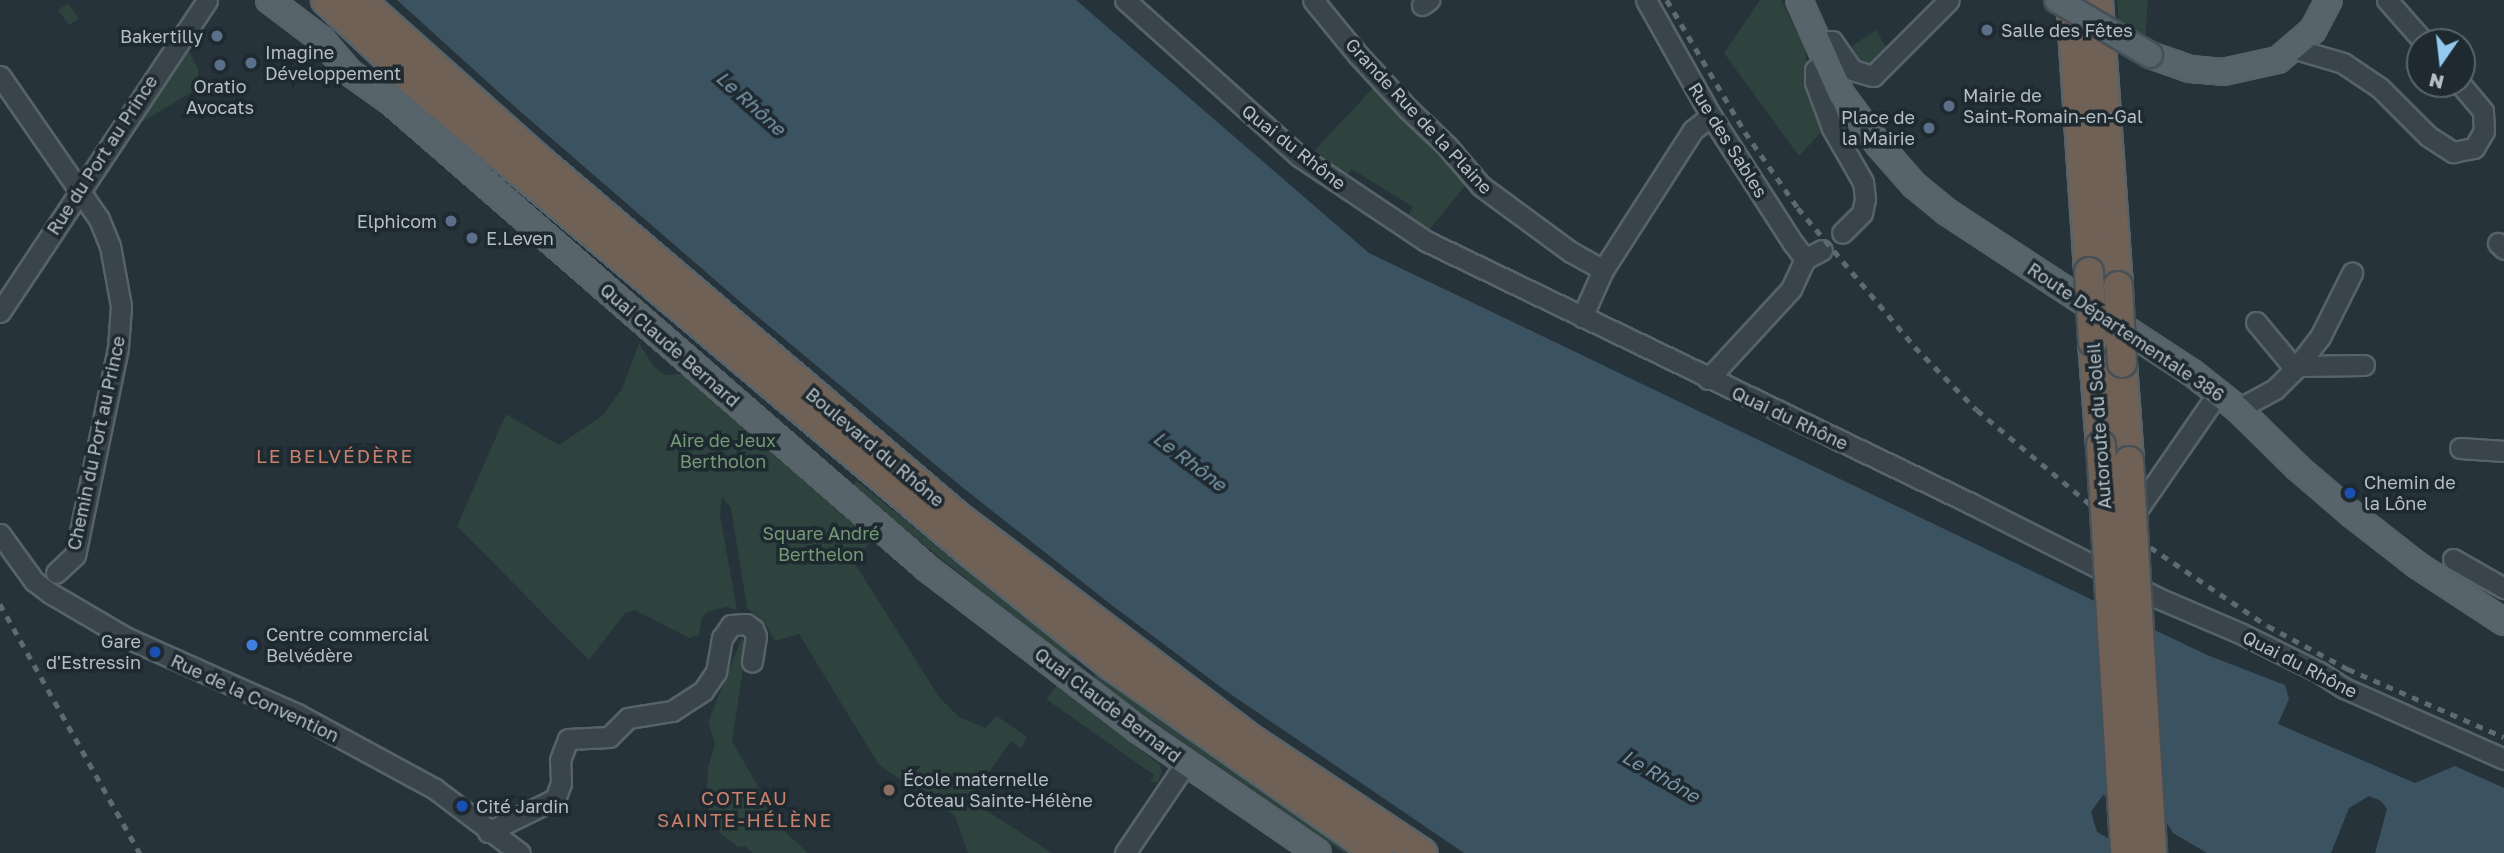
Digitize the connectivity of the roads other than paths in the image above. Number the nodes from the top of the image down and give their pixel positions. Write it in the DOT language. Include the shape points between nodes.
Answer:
graph roads {
  1 [pos="207,0"];
  2 [pos="269,0"];
  3 [pos="326,0"];
  4 [pos="360,0"];
  5 [pos="1125,0"];
  6 [pos="1313,0"];
  7 [pos="1646,0"];
  8 [pos="1799,0"];
  9 [pos="1950,0"];
  10 [pos="2057,0"];
  11 [pos="2071,0"];
  12 [pos="2098,0"];
  13 [pos="2329,0"];
  14 [pos="2387,0"];
  15 [pos="2412,28"];
  16 [pos="2292,48"];
  17 [pos="1821,53"];
  18 [pos="0,76"];
  19 [pos="2472,98"];
  20 [pos="1711,116"];
  21 [pos="80,189"];
  22 [pos="1842,233"];
  23 [pos="1603,270"];
  24 [pos="2352,273"];
  25 [pos="0,312"];
  26 [pos="1582,317"];
  27 [pos="2256,322"];
  28 [pos="2364,365"];
  29 [pos="2297,368"];
  30 [pos="1708,379"];
  31 [pos="2218,393"];
  32 [pos="2238,409"];
  33 [pos="2460,448"];
  34 [pos="2504,451"];
  35 [pos="2137,510"];
  36 [pos="0,534"];
  37 [pos="2453,559"];
  38 [pos="56,573"];
  39 [pos="2504,588"];
  40 [pos="2496,617"];
  41 [pos="752,662"];
  42 [pos="2504,759"];
  43 [pos="1185,764"];
  44 [pos="488,832"];
  45 [pos="520,853"];
  46 [pos="1125,853"];
  47 [pos="1318,853"];
  48 [pos="1378,853"];
  49 [pos="1422,853"];
  50 [pos="2125,853"];
  51 [pos="2152,853"];
  1 -- 21 [label="street, Rue du Port au Prince"];
  2 -- 43 [label="main road, Quai Claude Bernard" via="321,40 349,72 390,101 919,561"];
  3 -- 48 [label="highway, Boulevard du Rhône" via="414,82 969,551 1111,665"];
  4 -- 49 [label="highway, Boulevard du Rhône" via="539,160 957,516 1255,742"];
  5 -- 26 [label="street, Quai du Rhône" via="1269,132 1320,171 1426,241"];
  6 -- 23 [label="street, Grande Rue de la Plaine" via="1481,186"];
  7 -- 20 [label="street, Rue des Sables"];
  8 -- 17 [label="main road, Route Départementale 386"];
  9 -- 17 [label="street" via="1873,76 1852,70 1832,41"];
  10 -- 16 [label="main road, bridge" via="2150,55 2190,69 2223,72 2278,60"];
  11 -- 50 [label="highway, Autoroute du Soleil, bridge"];
  12 -- 51 [label="highway, Autoroute du Soleil, bridge"];
  13 -- 16 [label="main road" via="2313,30"];
  14 -- 15 [label="street"];
  16 -- 19 [label="street" via="2343,63 2380,88 2428,136 2453,152 2474,148 2484,131 2483,111"];
  17 -- 22 [label="street" via="1815,82 1832,128 1863,182 1865,199 1862,213"];
  17 -- 31 [label="main road, Route Départementale 386" via="1848,104 1914,185 1947,212"];
  18 -- 21 [label="street, Chemin du Port au Prince"];
  20 -- 23 [label="street" via="1693,130"];
  20 -- 30 [label="street, Rue des Sables" via="1814,254 1791,289"];
  21 -- 25 [label="street, Rue du Port au Prince"];
  21 -- 38 [label="street, Chemin du Port au Prince" via="110,246 122,323 75,555"];
  23 -- 26 [label="street"];
  24 -- 29 [label="street" via="2320,337"];
  26 -- 30 [label="street, Quai du Rhône"];
  27 -- 29 [label="street"];
  28 -- 29 [label="street"];
  29 -- 32 [label="street" via="2275,389"];
  30 -- 42 [label="street, Quai du Rhône" via="2102,564 2344,688"];
  31 -- 32 [label="main road, Route Départementale 386"];
  31 -- 35 [label="street"];
  32 -- 40 [label="main road, Route Départementale 386" via="2353,516"];
  33 -- 34 [label="street"];
  36 -- 44 [label="street, Rue de la Convention" via="34,581 50,593 125,637 297,714 435,789 462,806"];
  37 -- 39 [label="street"];
  39 -- 40 [label="street"];
  41 -- 44 [label="street" via="753,629 746,624 731,625 722,638 716,672 703,691 672,711 628,719 609,737 568,739 559,760 561,783 555,799"];
  43 -- 46 [label="street"];
  43 -- 47 [label="main road, Quai Claude Bernard"];
  44 -- 45 [label="street, Rue de la Convention"];
}
